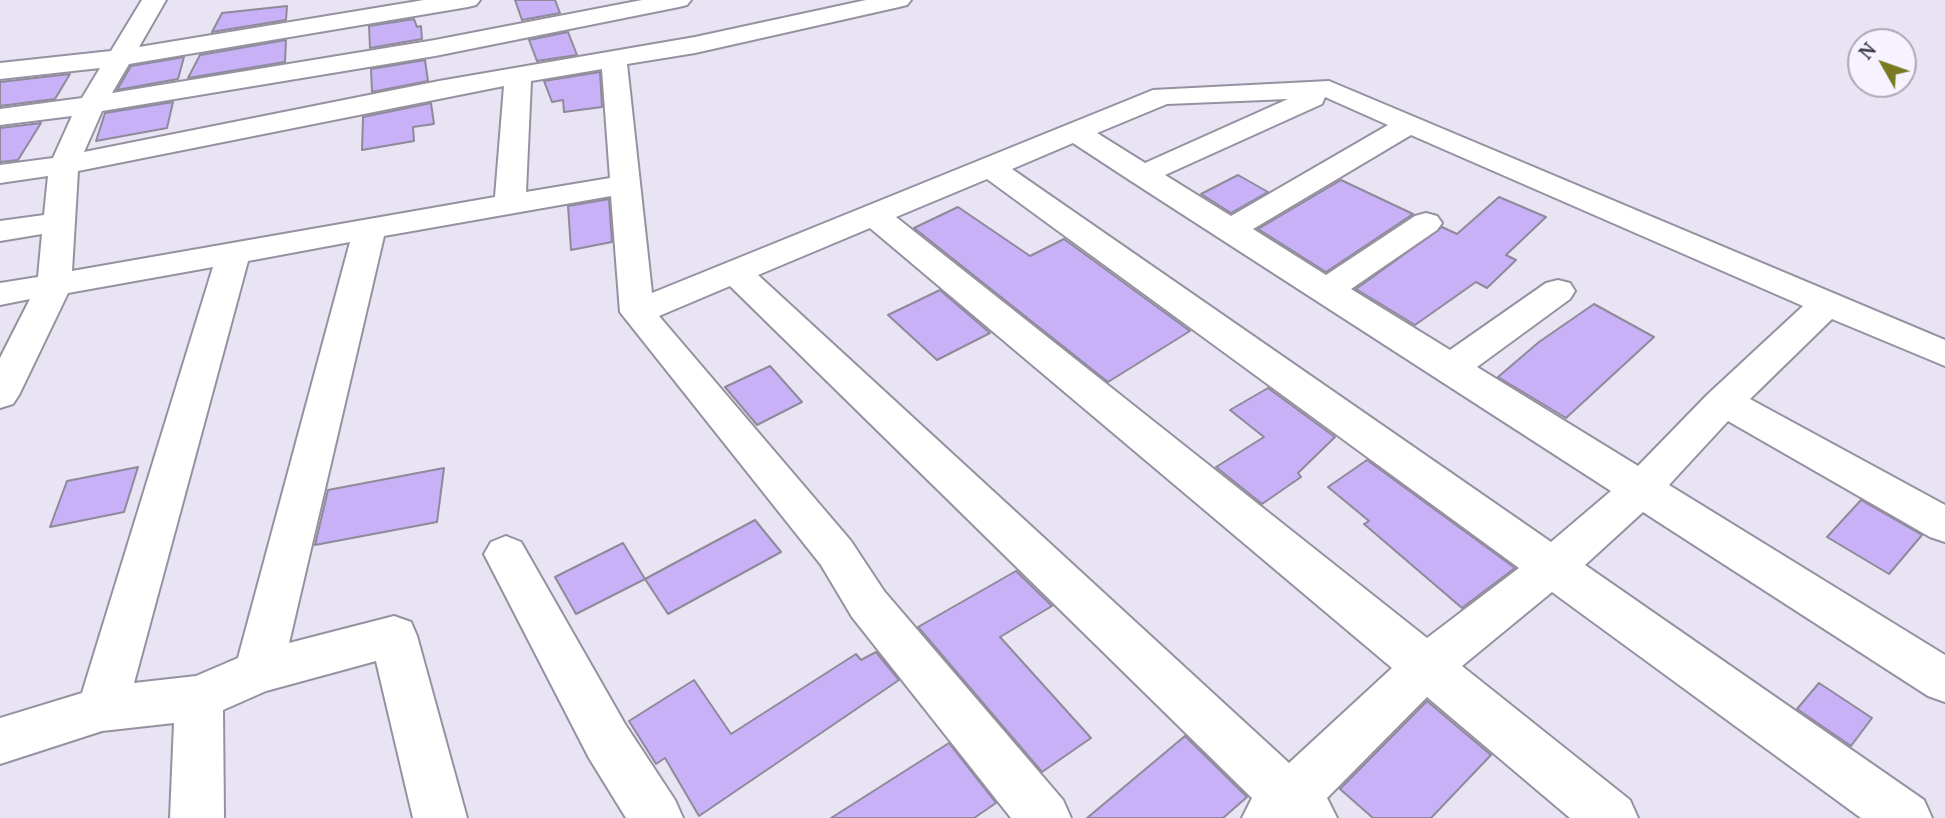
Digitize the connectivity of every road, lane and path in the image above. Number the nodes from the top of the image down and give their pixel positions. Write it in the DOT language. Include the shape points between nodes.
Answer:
graph roads {
  1 [pos="468,0"];
  2 [pos="679,0"];
  3 [pos="899,0"];
  4 [pos="161,1"];
  5 [pos="424,4"];
  6 [pos="435,48"];
  7 [pos="117,58"];
  8 [pos="614,60"];
  9 [pos="0,71"];
  10 [pos="518,77"];
  11 [pos="439,89"];
  12 [pos="1329,89"];
  13 [pos="91,105"];
  14 [pos="0,117"];
  15 [pos="1409,124"];
  16 [pos="1075,132"];
  17 [pos="64,165"];
  18 [pos="990,167"];
  19 [pos="0,174"];
  20 [pos="1142,175"];
  21 [pos="625,184"];
  22 [pos="510,205"];
  23 [pos="874,215"];
  24 [pos="58,222"];
  25 [pos="1426,223"];
  26 [pos="369,230"];
  27 [pos="1229,230"];
  28 [pos="0,232"];
  29 [pos="233,254"];
  30 [pos="735,272"];
  31 [pos="54,286"];
  32 [pos="1325,291"];
  33 [pos="1558,291"];
  34 [pos="0,294"];
  35 [pos="1827,305"];
  36 [pos="637,312"];
  37 [pos="1945,354"];
  38 [pos="1449,369"];
  39 [pos="0,395"];
  40 [pos="1725,402"];
  41 [pos="1640,490"];
  42 [pos="1945,525"];
  43 [pos="506,554"];
  44 [pos="1553,566"];
  45 [pos="1427,666"];
  46 [pos="258,672"];
  47 [pos="1945,681"];
  48 [pos="199,698"];
  49 [pos="102,709"];
  50 [pos="0,741"];
  51 [pos="1290,811"];
  52 [pos="197,818"];
  53 [pos="440,818"];
  54 [pos="656,818"];
  55 [pos="1044,818"];
  56 [pos="1611,818"];
  57 [pos="1905,818"];
  1 -- 5 [label="street"];
  2 -- 6 [label="street"];
  3 -- 8 [label="street"];
  4 -- 7 [label="street"];
  5 -- 6 [label="street"];
  5 -- 7 [label="street"];
  6 -- 11 [label="street"];
  6 -- 13 [label="street"];
  7 -- 9 [label="street"];
  7 -- 13 [label="street"];
  8 -- 10 [label="street"];
  8 -- 21 [label="street"];
  10 -- 11 [label="street"];
  10 -- 22 [label="street"];
  11 -- 17 [label="street"];
  12 -- 15 [label="street"];
  12 -- 16 [label="street" via="1163,96"];
  12 -- 20 [label="street"];
  13 -- 14 [label="street"];
  13 -- 17 [label="street"];
  15 -- 27 [label="street"];
  15 -- 35 [label="street"];
  16 -- 18 [label="street"];
  16 -- 20 [label="street"];
  17 -- 19 [label="street"];
  17 -- 24 [label="street"];
  18 -- 23 [label="street"];
  18 -- 44 [label="street"];
  20 -- 27 [label="street"];
  21 -- 22 [label="street"];
  21 -- 36 [label="street"];
  22 -- 26 [label="street"];
  23 -- 30 [label="street"];
  23 -- 45 [label="street"];
  24 -- 28 [label="street"];
  24 -- 31 [label="street"];
  25 -- 32 [label="street"];
  26 -- 29 [label="street"];
  26 -- 46 [label="street"];
  27 -- 32 [label="street"];
  29 -- 31 [label="street"];
  29 -- 49 [label="street"];
  30 -- 36 [label="street"];
  30 -- 51 [label="street"];
  31 -- 34 [label="street"];
  31 -- 39 [label="street"];
  32 -- 38 [label="street"];
  33 -- 38 [label="street"];
  35 -- 37 [label="street"];
  35 -- 40 [label="street"];
  36 -- 55 [label="street" via="836,552 868,604"];
  38 -- 41 [label="street"];
  40 -- 41 [label="street"];
  40 -- 42 [label="street"];
  41 -- 44 [label="street"];
  41 -- 47 [label="street"];
  43 -- 54 [label="street" via="607,741"];
  44 -- 45 [label="street"];
  44 -- 57 [label="street"];
  45 -- 51 [label="street"];
  45 -- 56 [label="street"];
  46 -- 48 [label="street"];
  46 -- 53 [label="street" via="394,636"];
  48 -- 49 [label="street"];
  48 -- 52 [label="street"];
  49 -- 50 [label="street"];
}
